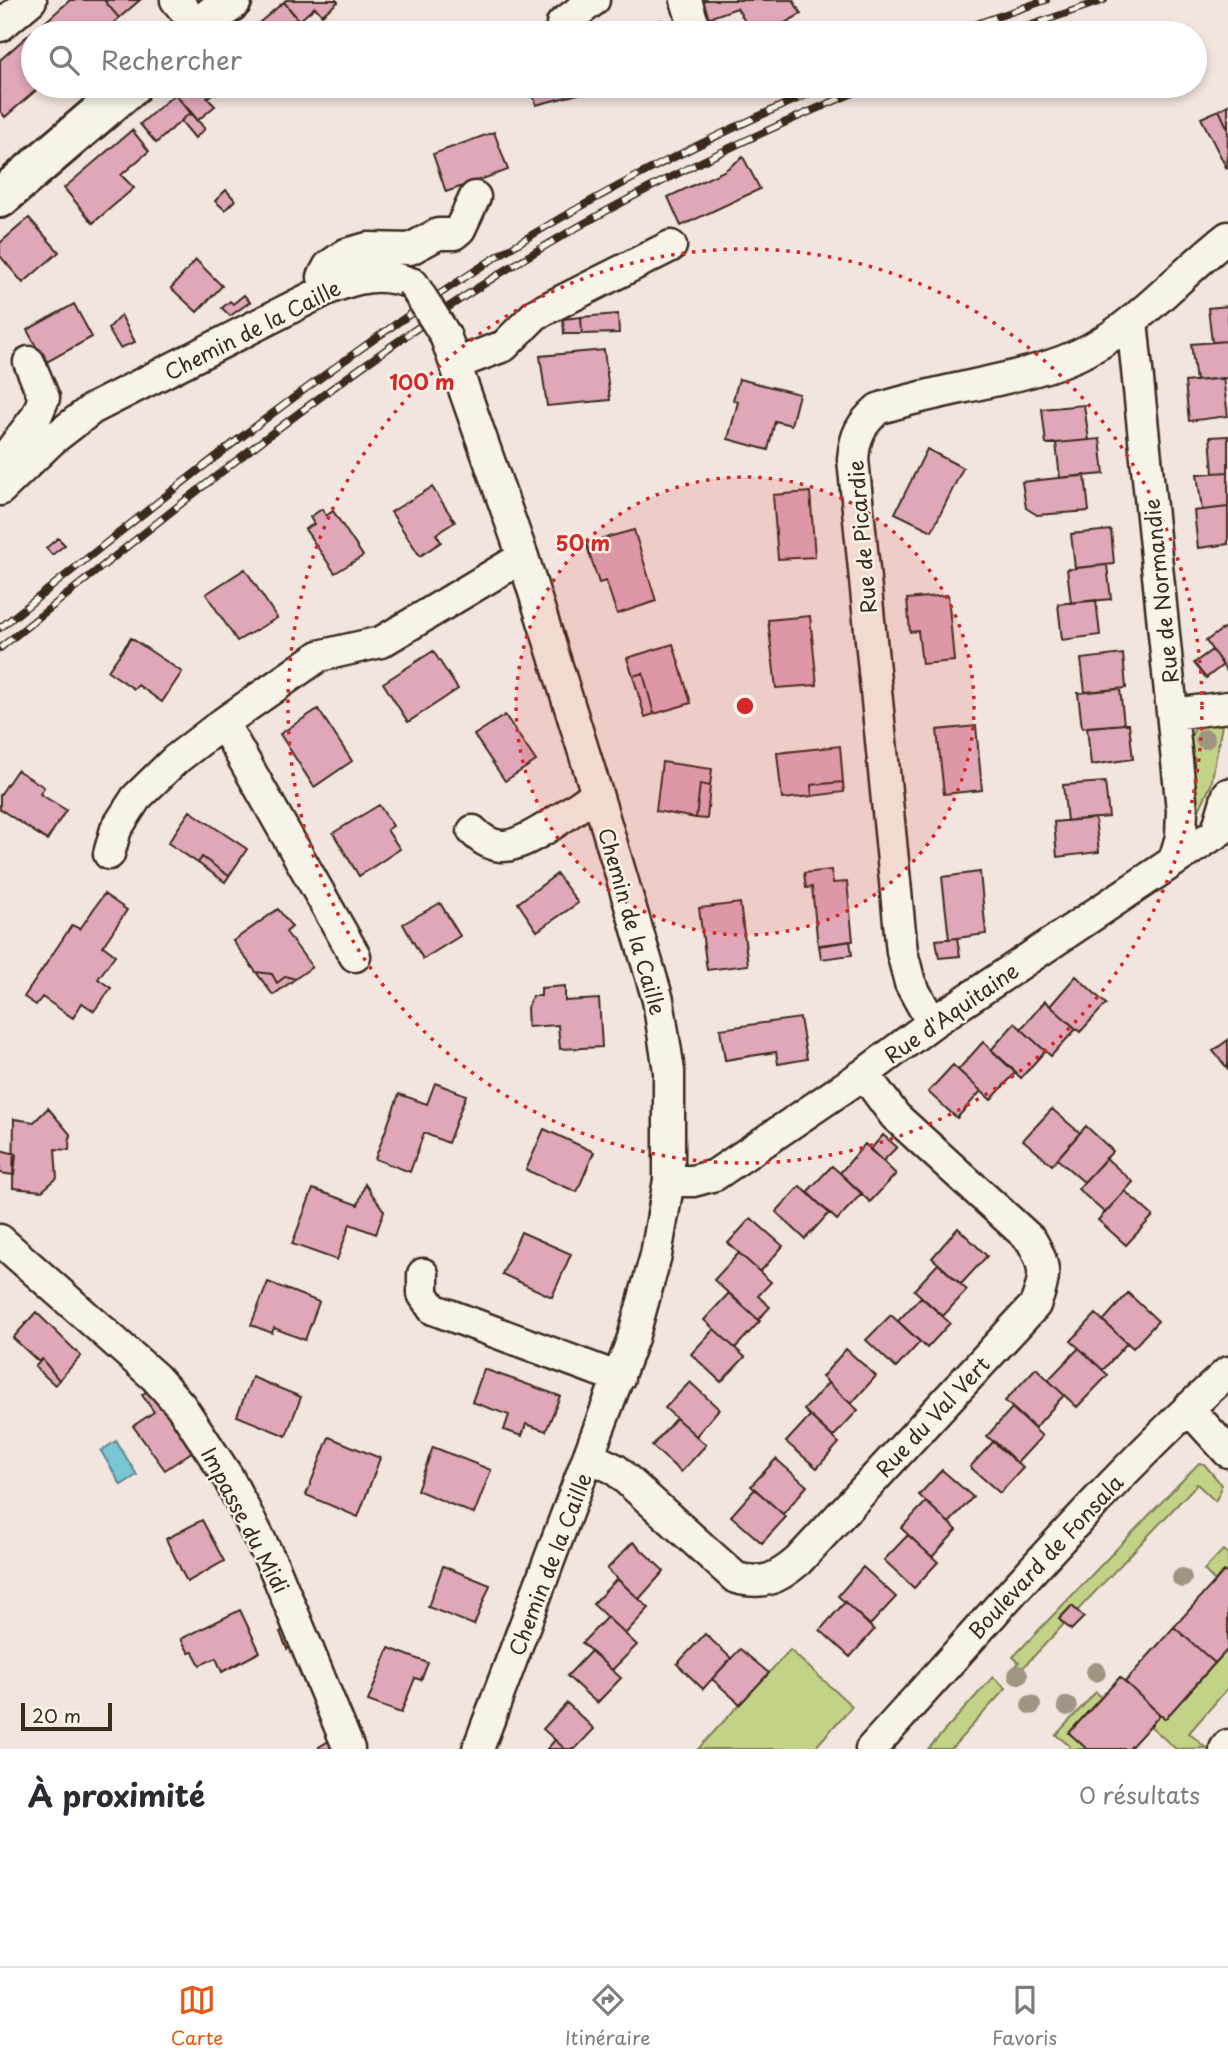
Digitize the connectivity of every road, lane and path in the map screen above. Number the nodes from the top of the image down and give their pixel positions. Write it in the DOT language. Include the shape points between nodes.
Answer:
graph roads {
  1 [pos="31,0"];
  2 [pos="232,0"];
  3 [pos="594,0"];
  4 [pos="686,0"];
  5 [pos="189,20"];
  6 [pos="566,21"];
  7 [pos="692,21"];
  8 [pos="0,26"];
  9 [pos="117,98"];
  10 [pos="475,197"];
  11 [pos="0,198"];
  12 [pos="1228,237"];
  13 [pos="671,246"];
  14 [pos="326,290"];
  15 [pos="1132,321"];
  16 [pos="29,362"];
  17 [pos="458,363"];
  18 [pos="5,484"];
  19 [pos="523,557"];
  20 [pos="1228,707"];
  21 [pos="1172,714"];
  22 [pos="223,723"];
  23 [pos="597,794"];
  24 [pos="1228,794"];
  25 [pos="1222,830"];
  26 [pos="473,831"];
  27 [pos="109,855"];
  28 [pos="1174,860"];
  29 [pos="355,956"];
  30 [pos="932,1023"];
  31 [pos="864,1074"];
  32 [pos="669,1180"];
  33 [pos="0,1240"];
  34 [pos="423,1274"];
  35 [pos="1228,1372"];
  36 [pos="619,1378"];
  37 [pos="1188,1408"];
  38 [pos="1228,1452"];
  39 [pos="590,1457"];
  40 [pos="349,1749"];
  41 [pos="478,1749"];
  42 [pos="871,1749"];
  1 -- 8 [label="street"];
  2 -- 5 [label="main road"];
  3 -- 6 [label="street"];
  4 -- 7 [label="street"];
  9 -- 11 [label="main road"];
  10 -- 14 [label="street" via="454,234 438,234 410,249 368,248 346,254 329,265 323,277"];
  12 -- 15 [label="street, Rue de Picardie"];
  13 -- 17 [label="street" via="536,314 504,346"];
  14 -- 17 [label="street, Chemin de la Caille, bridge" via="371,276 392,276 413,284"];
  14 -- 18 [label="street, Chemin de la Caille" via="92,409"];
  15 -- 21 [label="street, Rue de Normandie"];
  15 -- 30 [label="street, Rue de Picardie" via="1090,349 1051,365 878,409 854,439 902,951 910,983"];
  16 -- 18 [label="street" via="44,398 36,417 5,458"];
  17 -- 19 [label="street, Chemin de la Caille"];
  19 -- 22 [label="street" via="381,642 319,656"];
  19 -- 23 [label="street, Chemin de la Caille"];
  20 -- 21 [label="street"];
  21 -- 28 [label="street, Rue de Normandie" via="1182,810"];
  22 -- 27 [label="street" via="136,798 116,829"];
  22 -- 29 [label="street"];
  23 -- 26 [label="street, Chemin de la Caille" via="519,843 503,847 486,843"];
  23 -- 32 [label="street, Chemin de la Caille" via="658,1000 669,1072"];
  24 -- 25 [label="street"];
  25 -- 28 [label="street, Rue d'Aquitaine"];
  28 -- 30 [label="street, Rue d'Aquitaine"];
  30 -- 31 [label="street, Rue d'Aquitaine"];
  31 -- 32 [label="street, Rue d'Aquitaine" via="715,1175 693,1181"];
  31 -- 39 [label="street, Rue du Val Vert" via="895,1116 1031,1240 1043,1260 1044,1283 1035,1305 778,1578 755,1583 736,1578 615,1469"];
  32 -- 36 [label="street, Chemin de la Caille" via="656,1255"];
  33 -- 40 [label="street, Impasse du Midi" via="155,1377 181,1406 228,1478 274,1567"];
  34 -- 36 [label="street" via="423,1294 433,1309"];
  35 -- 37 [label="street, Boulevard de Fonsala"];
  36 -- 39 [label="street, Chemin de la Caille"];
  37 -- 38 [label="street"];
  37 -- 42 [label="street, Boulevard de Fonsala" via="1024,1576"];
  39 -- 41 [label="street, Chemin de la Caille"];
}
